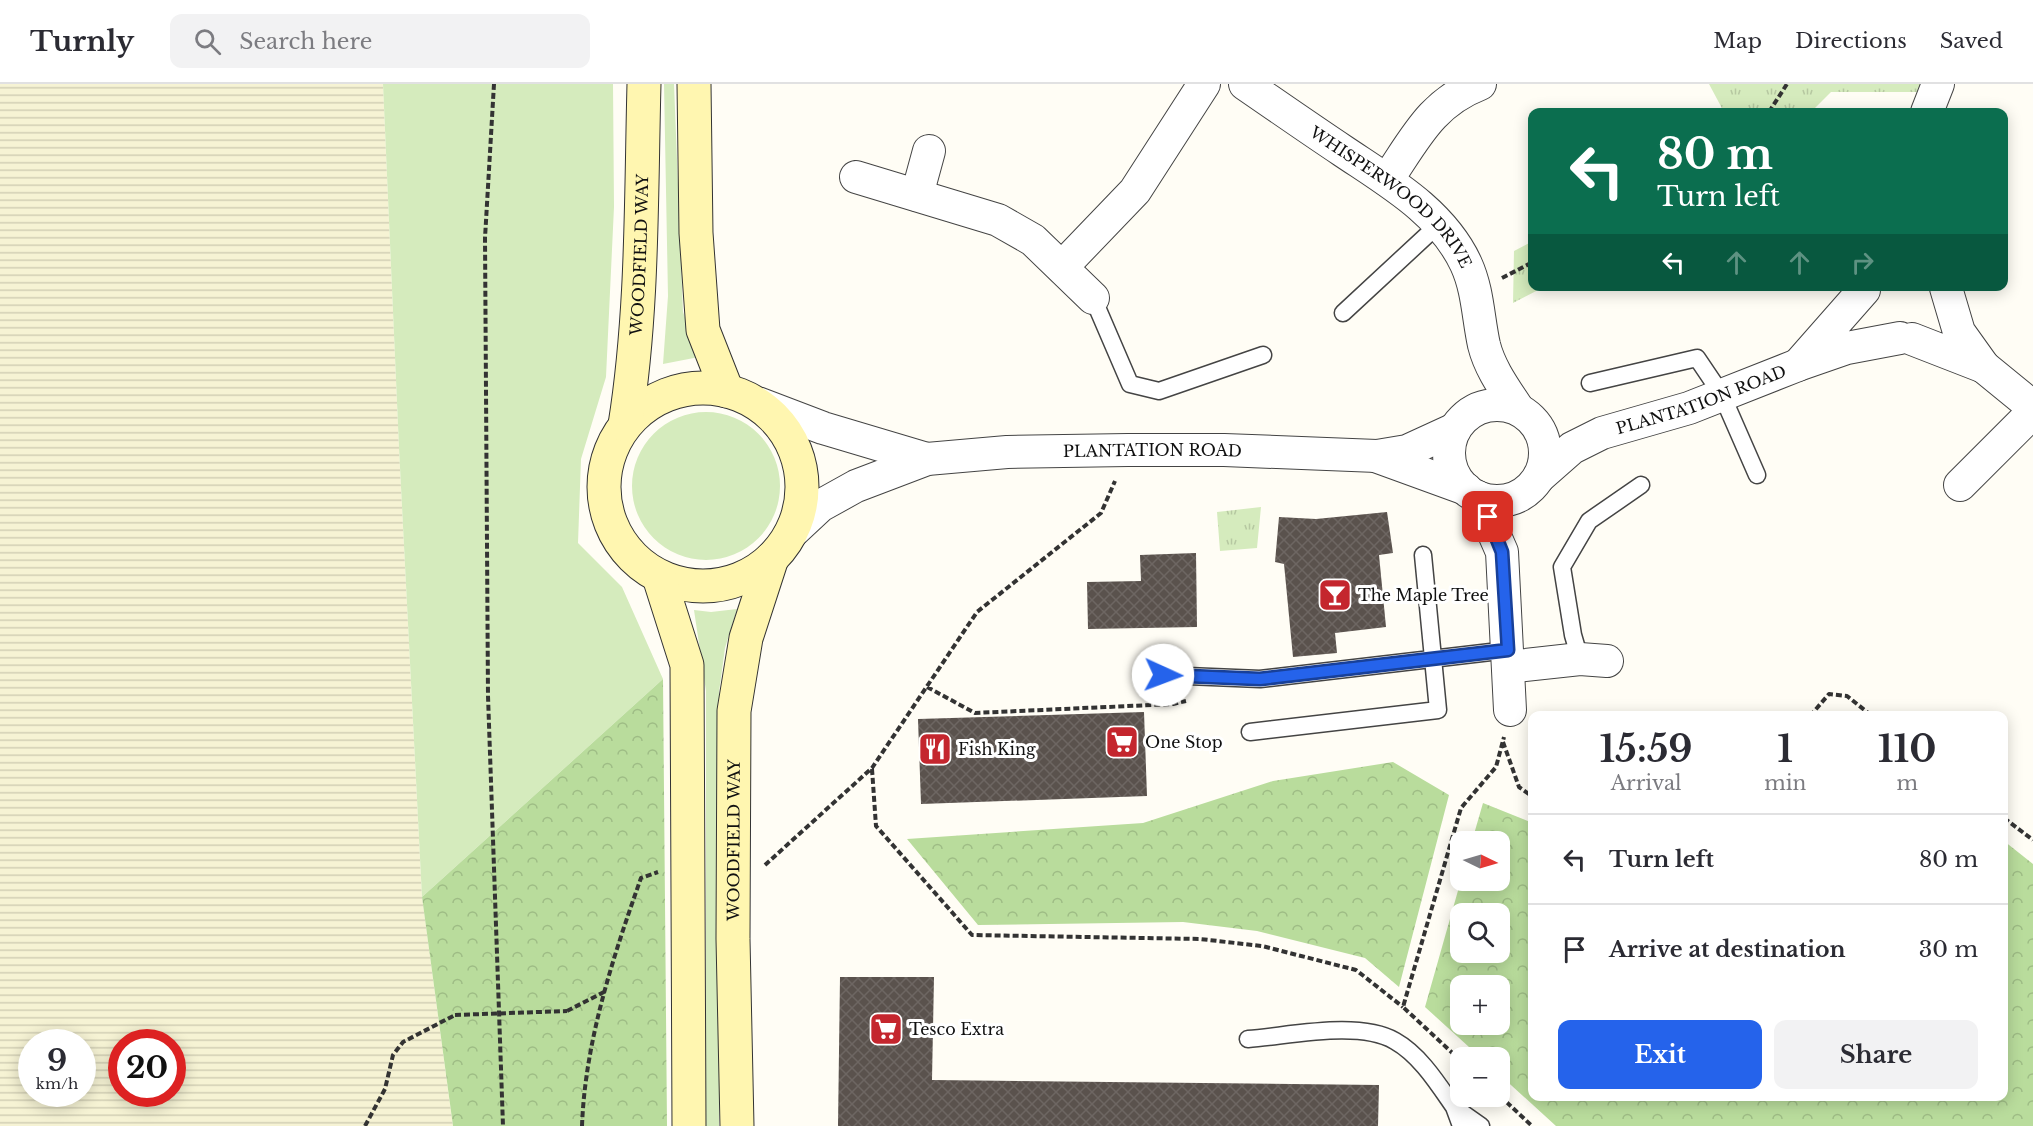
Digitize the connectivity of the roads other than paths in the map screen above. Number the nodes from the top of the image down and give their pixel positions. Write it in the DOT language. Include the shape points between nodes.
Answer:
graph roads {
  1 [pos="644,84"];
  2 [pos="694,84"];
  3 [pos="1204,84"];
  4 [pos="1245,84"];
  5 [pos="1480,84"];
  6 [pos="1938,84"];
  7 [pos="1929,108"];
  8 [pos="929,151"];
  9 [pos="856,177"];
  10 [pos="1387,180"];
  11 [pos="917,195"];
  12 [pos="1439,224"];
  13 [pos="1062,267"];
  14 [pos="1861,291"];
  15 [pos="1864,291"];
  16 [pos="1946,291"];
  17 [pos="1947,291"];
  18 [pos="1093,298"];
  19 [pos="1343,313"];
  20 [pos="1906,338"];
  21 [pos="1484,345"];
  22 [pos="1263,355"];
  23 [pos="1798,365"];
  24 [pos="1984,367"];
  25 [pos="1590,383"];
  26 [pos="727,391"];
  27 [pos="1722,395"];
  28 [pos="760,404"];
  29 [pos="2033,407"];
  30 [pos="2033,412"];
  31 [pos="1524,414"];
  32 [pos="1461,422"];
  33 [pos="625,425"];
  34 [pos="1602,433"];
  35 [pos="1377,456"];
  36 [pos="927,459"];
  37 [pos="1757,475"];
  38 [pos="1532,484"];
  39 [pos="1641,485"];
  40 [pos="1960,485"];
  41 [pos="1472,493"];
  42 [pos="781,546"];
  43 [pos="1502,552"];
  44 [pos="1423,555"];
  45 [pos="659,576"];
  46 [pos="1434,659"];
  47 [pos="1508,659"];
  48 [pos="1594,660"];
  49 [pos="1163,675"];
  50 [pos="1510,710"];
  51 [pos="1250,732"];
  52 [pos="1248,1039"];
  53 [pos="1450,1102"];
  54 [pos="1454,1107"];
  55 [pos="689,1126"];
  56 [pos="737,1126"];
  57 [pos="1461,1126"];
  58 [pos="1481,1126"];
  1 -- 33 [label="street, WOODFIELD WAY" via="639,300"];
  2 -- 26 [label="street" via="696,233 703,330"];
  3 -- 13 [label="street" via="1135,191"];
  4 -- 10 [label="street, WHISPERWOOD DRIVE"];
  5 -- 10 [label="street" via="1461,91 1434,111"];
  6 -- 7 [label="street"];
  8 -- 11 [label="street"];
  9 -- 11 [label="street"];
  10 -- 12 [label="street, WHISPERWOOD DRIVE"];
  11 -- 13 [label="street" via="998,220 1033,240"];
  12 -- 19 [label="lane"];
  12 -- 21 [label="street, WHISPERWOOD DRIVE" via="1454,241 1467,266"];
  13 -- 18 [label="street"];
  14 -- 23 [label="street, PLANTATION ROAD"];
  15 -- 20 [label="street" via="1863,304 1872,324 1891,337"];
  16 -- 20 [label="street" via="1942,318 1931,331"];
  17 -- 24 [label="street" via="1959,332"];
  18 -- 22 [label="lane" via="1130,384 1159,391"];
  20 -- 23 [label="street, PLANTATION ROAD" via="1847,348"];
  20 -- 24 [label="street"];
  21 -- 31 [label="street, WHISPERWOOD DRIVE" via="1497,377"];
  21 -- 32 [label="street, WHISPERWOOD DRIVE" via="1477,384"];
  23 -- 27 [label="street, PLANTATION ROAD"];
  24 -- 29 [label="street"];
  25 -- 27 [label="lane" via="1697,358"];
  26 -- 28 [label="street"];
  26 -- 33 [label="street" via="704,388 670,393 640,410"];
  27 -- 34 [label="street, PLANTATION ROAD"];
  27 -- 37 [label="lane"];
  28 -- 36 [label="street, PLANTATION ROAD"];
  28 -- 42 [label="street" via="783,430 796,453 801,483 798,512"];
  30 -- 40 [label="street"];
  31 -- 32 [label="street" via="1500,405 1484,406"];
  31 -- 34 [label="street, PLANTATION ROAD" via="1581,431"];
  31 -- 38 [label="street" via="1540,431 1544,443 1544,464"];
  32 -- 35 [label="street, PLANTATION ROAD" via="1407,451"];
  32 -- 41 [label="street" via="1450,443 1449,459 1455,476"];
  33 -- 45 [label="street" via="609,455 603,489 612,528 631,556"];
  34 -- 38 [label="street, PLANTATION ROAD" via="1572,448"];
  35 -- 36 [label="street, PLANTATION ROAD" via="1128,450 1007,452"];
  35 -- 41 [label="street, PLANTATION ROAD"];
  36 -- 42 [label="street, PLANTATION ROAD" via="856,486 820,506"];
  38 -- 41 [label="street" via="1501,501"];
  38 -- 43 [label="street" via="1514,512"];
  39 -- 48 [label="lane" via="1589,521 1562,567 1573,634"];
  41 -- 43 [label="street"];
  42 -- 45 [label="street" via="744,578 710,586 676,583"];
  42 -- 56 [label="street, WOODFIELD WAY" via="746,638 734,711"];
  43 -- 47 [label="street"];
  44 -- 46 [label="lane"];
  45 -- 55 [label="street" via="687,665"];
  46 -- 47 [label="lane"];
  46 -- 49 [label="lane" via="1260,679"];
  46 -- 51 [label="lane" via="1438,710"];
  47 -- 48 [label="street"];
  47 -- 50 [label="street"];
  52 -- 53 [label="lane" via="1350,1030 1376,1034 1409,1052"];
  54 -- 57 [label="lane"];
  54 -- 58 [label="lane"];
}
